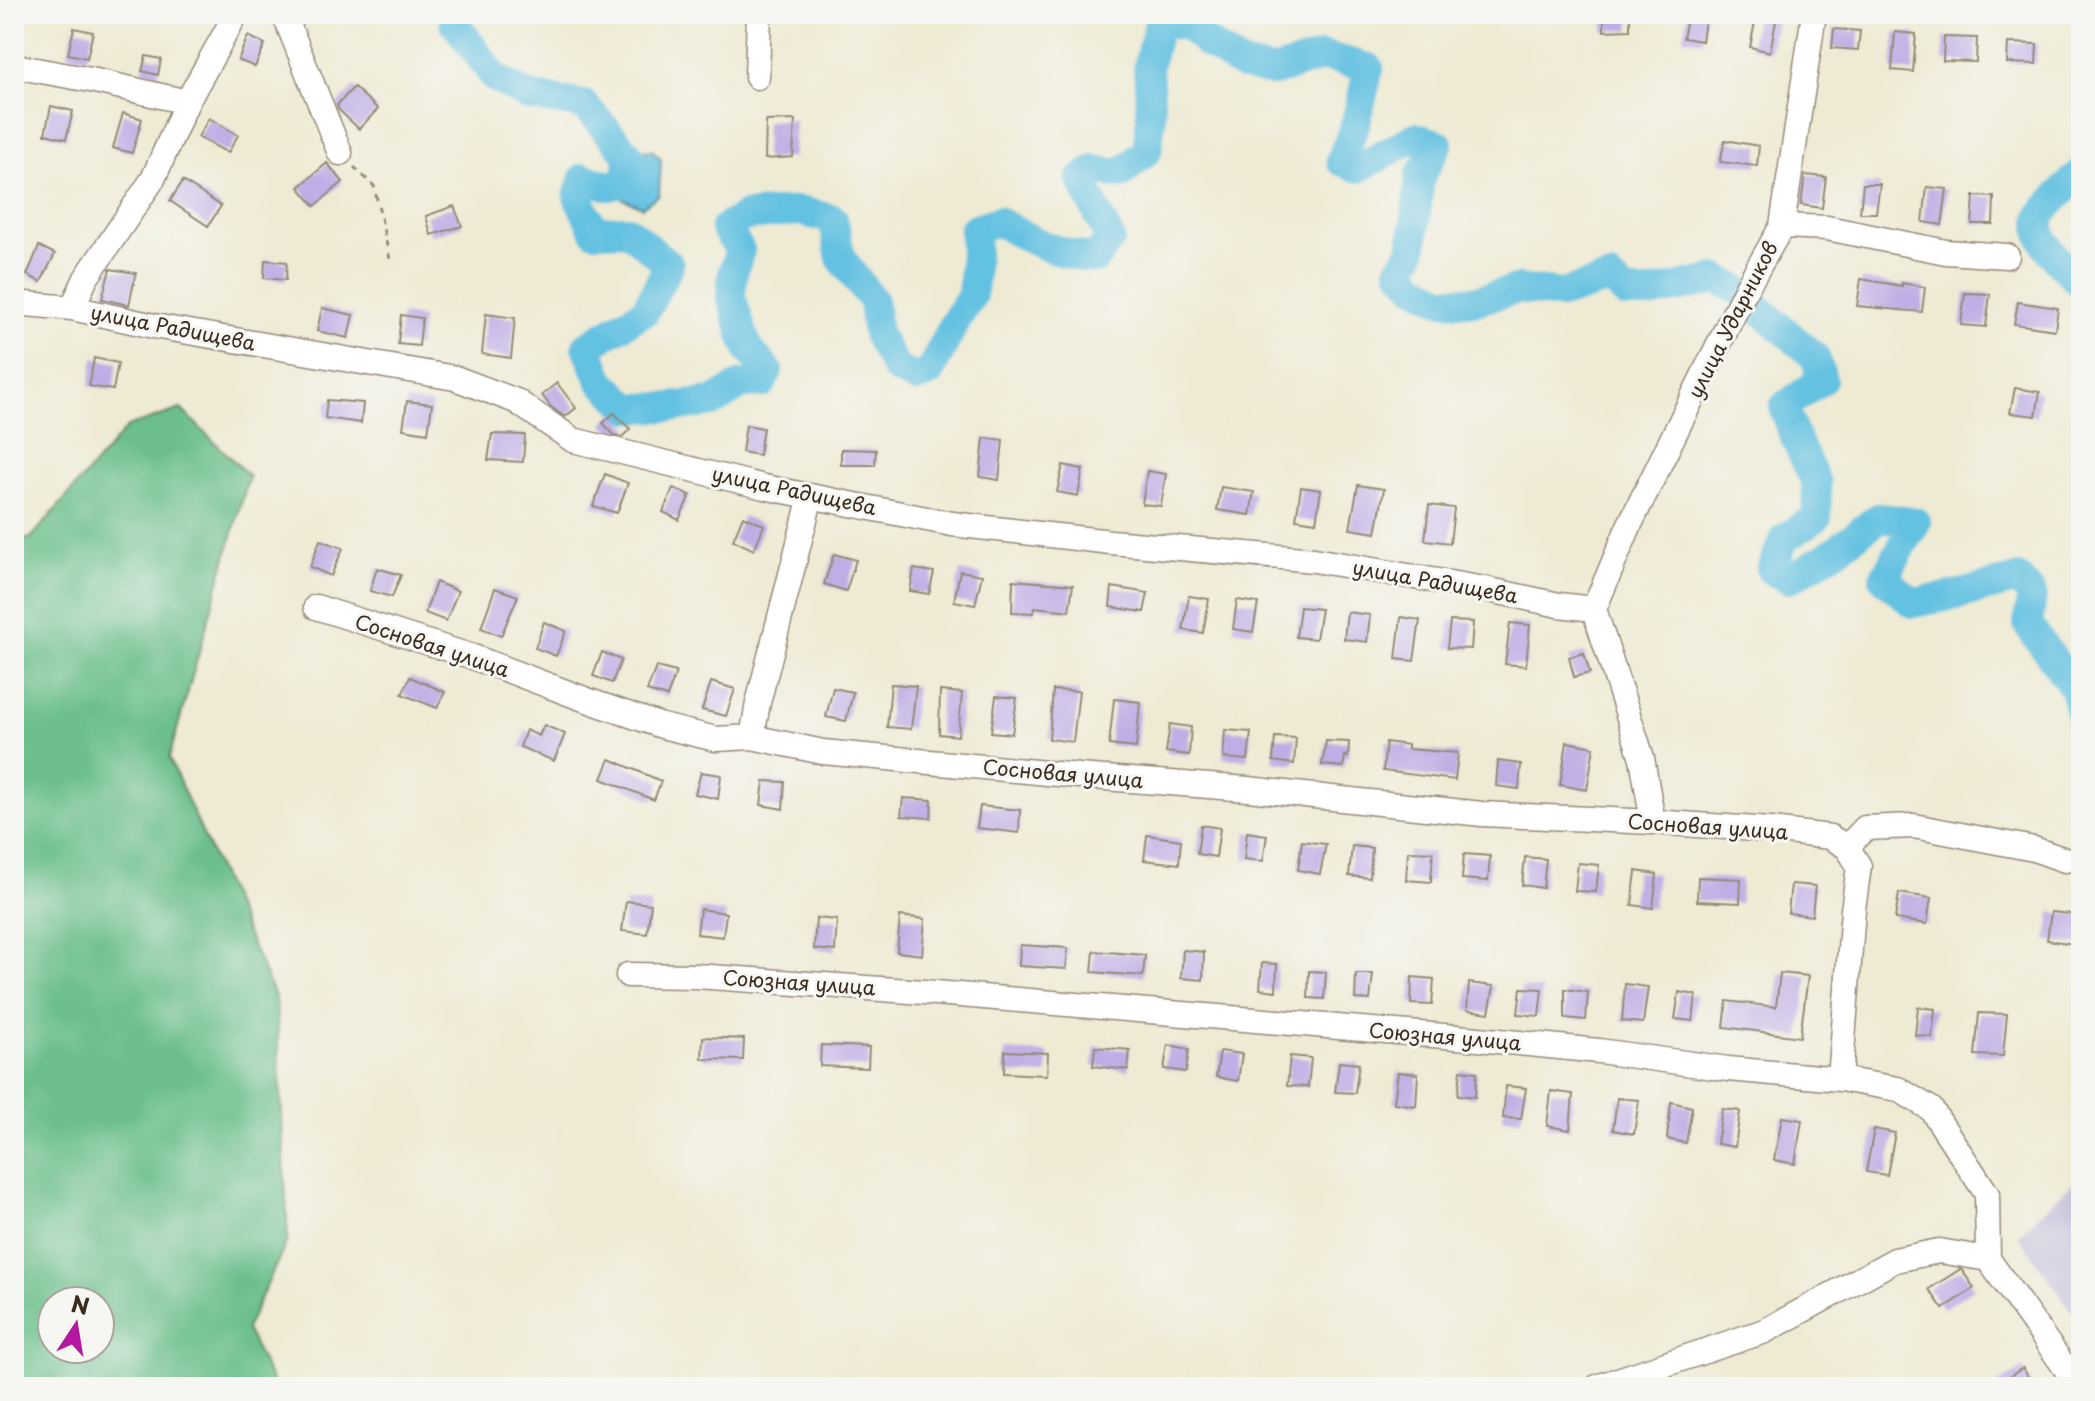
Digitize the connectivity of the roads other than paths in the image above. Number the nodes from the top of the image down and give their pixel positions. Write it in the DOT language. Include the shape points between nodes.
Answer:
graph roads {
  1 [pos="236,14"];
  2 [pos="284,14"];
  3 [pos="759,14"];
  4 [pos="1814,14"];
  5 [pos="14,66"];
  6 [pos="757,77"];
  7 [pos="187,102"];
  8 [pos="340,153"];
  9 [pos="1782,226"];
  10 [pos="2007,256"];
  11 [pos="14,303"];
  12 [pos="72,308"];
  13 [pos="811,496"];
  14 [pos="316,607"];
  15 [pos="1594,609"];
  16 [pos="752,737"];
  17 [pos="1653,822"];
  18 [pos="1839,842"];
  19 [pos="2065,860"];
  20 [pos="628,975"];
  21 [pos="1840,1079"];
  22 [pos="1988,1259"];
  23 [pos="1597,1387"];
  24 [pos="2079,1387"];
  1 -- 7 [label="street"];
  2 -- 8 [label="street"];
  3 -- 6 [label="street"];
  4 -- 9 [label="street, улица Ударников"];
  5 -- 7 [label="street"];
  7 -- 12 [label="street" via="153,179 86,278"];
  9 -- 10 [label="street" via="1827,228 1946,252"];
  9 -- 15 [label="street, улица Ударников" via="1629,526"];
  11 -- 12 [label="street, улица Радищева"];
  12 -- 13 [label="street, улица Радищева" via="455,378 516,401 573,440"];
  13 -- 15 [label="street, улица Радищева" via="952,524 1314,560"];
  13 -- 16 [label="street"];
  14 -- 16 [label="street, Сосновая улица" via="662,726 716,739"];
  15 -- 17 [label="street" via="1642,758"];
  16 -- 17 [label="street, Сосновая улица" via="823,752 1482,814"];
  17 -- 18 [label="street, Сосновая улица" via="1771,830"];
  18 -- 19 [label="street" via="1865,828 1914,826"];
  18 -- 21 [label="street" via="1859,866"];
  20 -- 21 [label="street, Союзная улица" via="924,992 1468,1038"];
  21 -- 22 [label="street, Союзная улица" via="1898,1089 1931,1109 1987,1194"];
  22 -- 23 [label="street" via="1939,1251 1895,1260 1765,1331"];
  22 -- 24 [label="street"];
}
